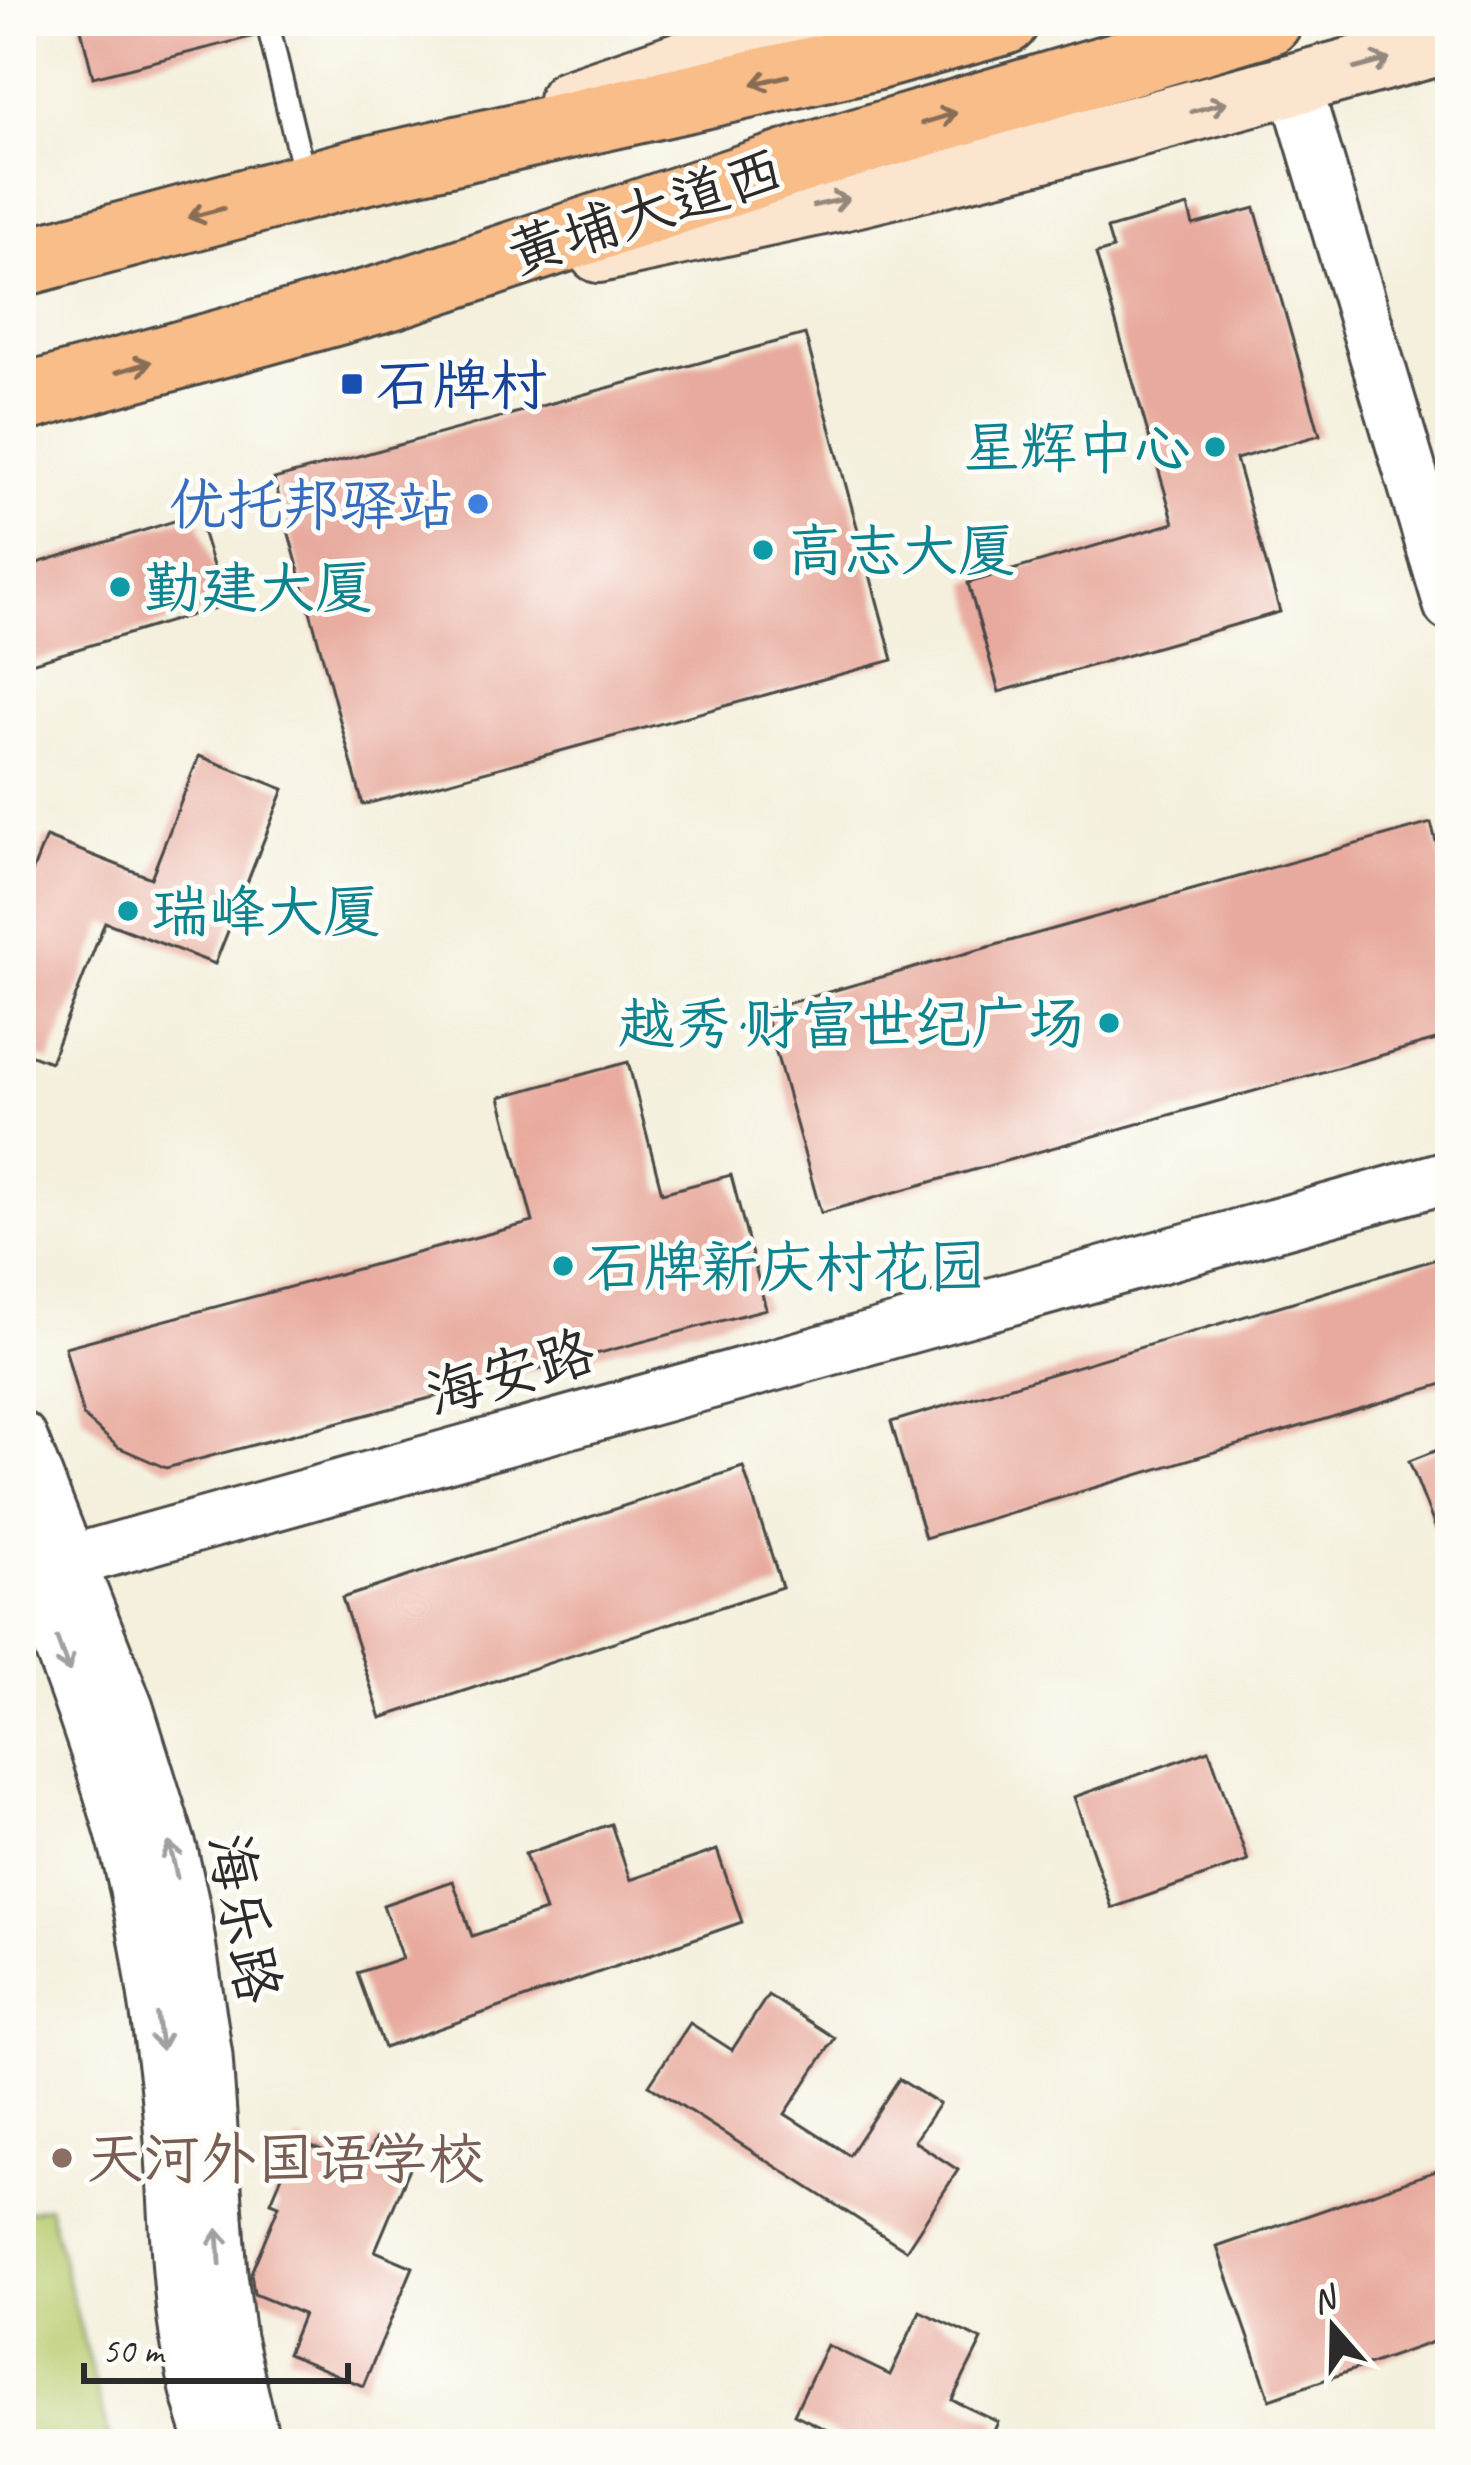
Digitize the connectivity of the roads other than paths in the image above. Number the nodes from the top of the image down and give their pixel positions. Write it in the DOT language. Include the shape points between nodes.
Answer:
graph roads {
  1 [pos="267,21"];
  2 [pos="1005,21"];
  3 [pos="1268,21"];
  4 [pos="785,24"];
  5 [pos="1450,43"];
  6 [pos="1295,85"];
  7 [pos="333,179"];
  8 [pos="21,263"];
  9 [pos="388,297"];
  10 [pos="21,399"];
  11 [pos="1450,604"];
  12 [pos="1450,1176"];
  13 [pos="21,1438"];
  14 [pos="36,1563"];
  15 [pos="214,2444"];
  16 [pos="254,2444"];
  1 -- 7 [label="lane"];
  2 -- 7 [label="main road, 黄埔大道西, one-way"];
  9 -- 3 [label="main road, 黄埔大道西, one-way" via="808,157"];
  4 -- 7 [label="main road"];
  6 -- 5 [label="main road, one-way"];
  9 -- 6 [label="main road, one-way" via="934,178"];
  6 -- 11 [label="street"];
  7 -- 8 [label="main road, 黄埔大道西, one-way"];
  10 -- 9 [label="main road, 黄埔大道西, one-way"];
  12 -- 14 [label="street, 海安路"];
  13 -- 14 [label="street, 海乐路"];
  14 -- 15 [label="street, 海乐路, one-way" via="139,1910 165,2071 184,2338"];
  16 -- 14 [label="street, 海乐路, one-way" via="229,2338 206,2056 171,1850 128,1708"];
}
